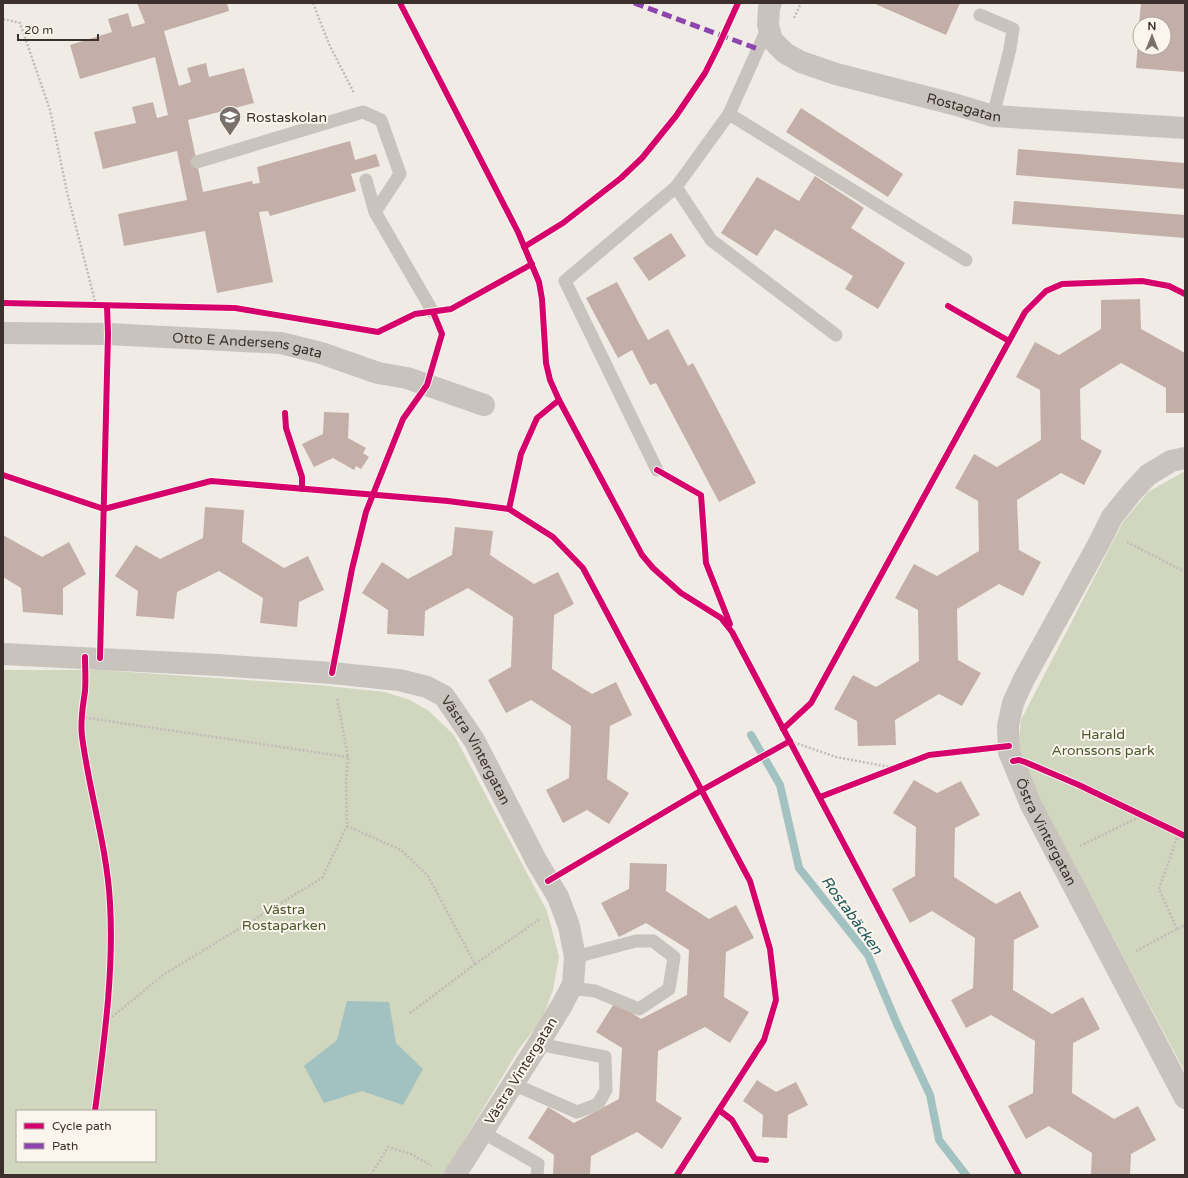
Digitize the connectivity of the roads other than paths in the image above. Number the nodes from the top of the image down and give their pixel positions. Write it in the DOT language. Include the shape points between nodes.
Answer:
graph roads {
  1 [pos="771,3"];
  2 [pos="980,15"];
  3 [pos="768,25"];
  4 [pos="729,114"];
  5 [pos="994,116"];
  6 [pos="1185,128"];
  7 [pos="197,162"];
  8 [pos="366,180"];
  9 [pos="676,186"];
  10 [pos="375,212"];
  11 [pos="966,260"];
  12 [pos="433,312"];
  13 [pos="3,334"];
  14 [pos="836,335"];
  15 [pos="484,405"];
  16 [pos="1185,458"];
  17 [pos="657,470"];
  18 [pos="3,654"];
  19 [pos="575,957"];
  20 [pos="571,988"];
  21 [pos="538,1044"];
  22 [pos="513,1084"];
  23 [pos="1185,1098"];
  24 [pos="482,1132"];
  25 [pos="445,1172"];
  26 [pos="537,1175"];
  1 -- 3 [label="street"];
  2 -- 5 [label="lane" via="1013,29"];
  3 -- 4 [label="lane"];
  3 -- 5 [label="street, Rostagatan" via="772,40 785,53 801,62 836,74"];
  4 -- 9 [label="lane"];
  4 -- 11 [label="lane"];
  5 -- 6 [label="street, Rostagatan"];
  7 -- 10 [label="lane" via="363,112 381,120 400,174"];
  8 -- 10 [label="lane"];
  9 -- 14 [label="lane" via="711,240"];
  9 -- 17 [label="lane" via="565,281"];
  10 -- 12 [label="lane"];
  13 -- 15 [label="street, Otto E Andersens gata" via="108,334 281,343 321,353 378,373 407,378"];
  16 -- 23 [label="street, Östra Vintergatan" via="1171,461 1148,475 1112,517 1024,679 1013,703 1008,726 1009,752 1030,805"];
  18 -- 19 [label="street, Västra Vintergatan" via="332,673 399,680 428,687 444,696 474,740 537,862 558,897 569,926"];
  19 -- 20 [label="street, Västra Vintergatan"];
  19 -- 20 [label="lane" via="636,941 653,941 674,957 669,989 639,1009 595,991"];
  20 -- 21 [label="street, Västra Vintergatan"];
  21 -- 22 [label="street, Västra Vintergatan"];
  21 -- 22 [label="lane" via="605,1057 606,1090 598,1104 577,1112"];
  22 -- 24 [label="street, Västra Vintergatan"];
  24 -- 25 [label="street, Västra Vintergatan"];
  24 -- 26 [label="lane" via="538,1164"];
}
